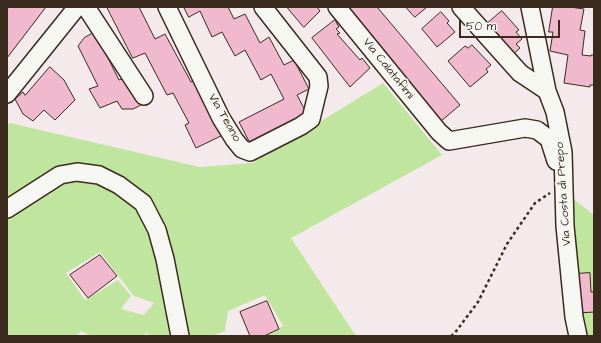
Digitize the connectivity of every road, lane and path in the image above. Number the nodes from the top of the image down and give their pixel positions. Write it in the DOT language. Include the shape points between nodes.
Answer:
graph roads {
  1 [pos="77,7"];
  2 [pos="86,7"];
  3 [pos="167,7"];
  4 [pos="263,7"];
  5 [pos="337,7"];
  6 [pos="461,7"];
  7 [pos="530,7"];
  8 [pos="547,92"];
  9 [pos="7,94"];
  10 [pos="144,96"];
  11 [pos="564,189"];
  12 [pos="7,209"];
  13 [pos="180,336"];
  14 [pos="451,336"];
  15 [pos="578,336"];
  1 -- 9 [label="street"];
  2 -- 10 [label="street"];
  3 -- 4 [label="street, Via Teano" via="221,118 242,149 250,152 311,119 319,86 318,77"];
  5 -- 11 [label="street, Via Calatafimi" via="448,141 525,128 537,130 549,139"];
  6 -- 8 [label="street" via="520,73"];
  7 -- 8 [label="street, Via Costa di Prepo"];
  8 -- 11 [label="street, Via Costa di Prepo" via="555,112 563,152"];
  11 -- 14 [label="path" via="551,192 535,203 507,244 478,302"];
  11 -- 15 [label="street, Via Costa di Prepo" via="565,226"];
  12 -- 13 [label="street" via="60,175 77,172 99,175 120,185 143,203 158,230"];
}
